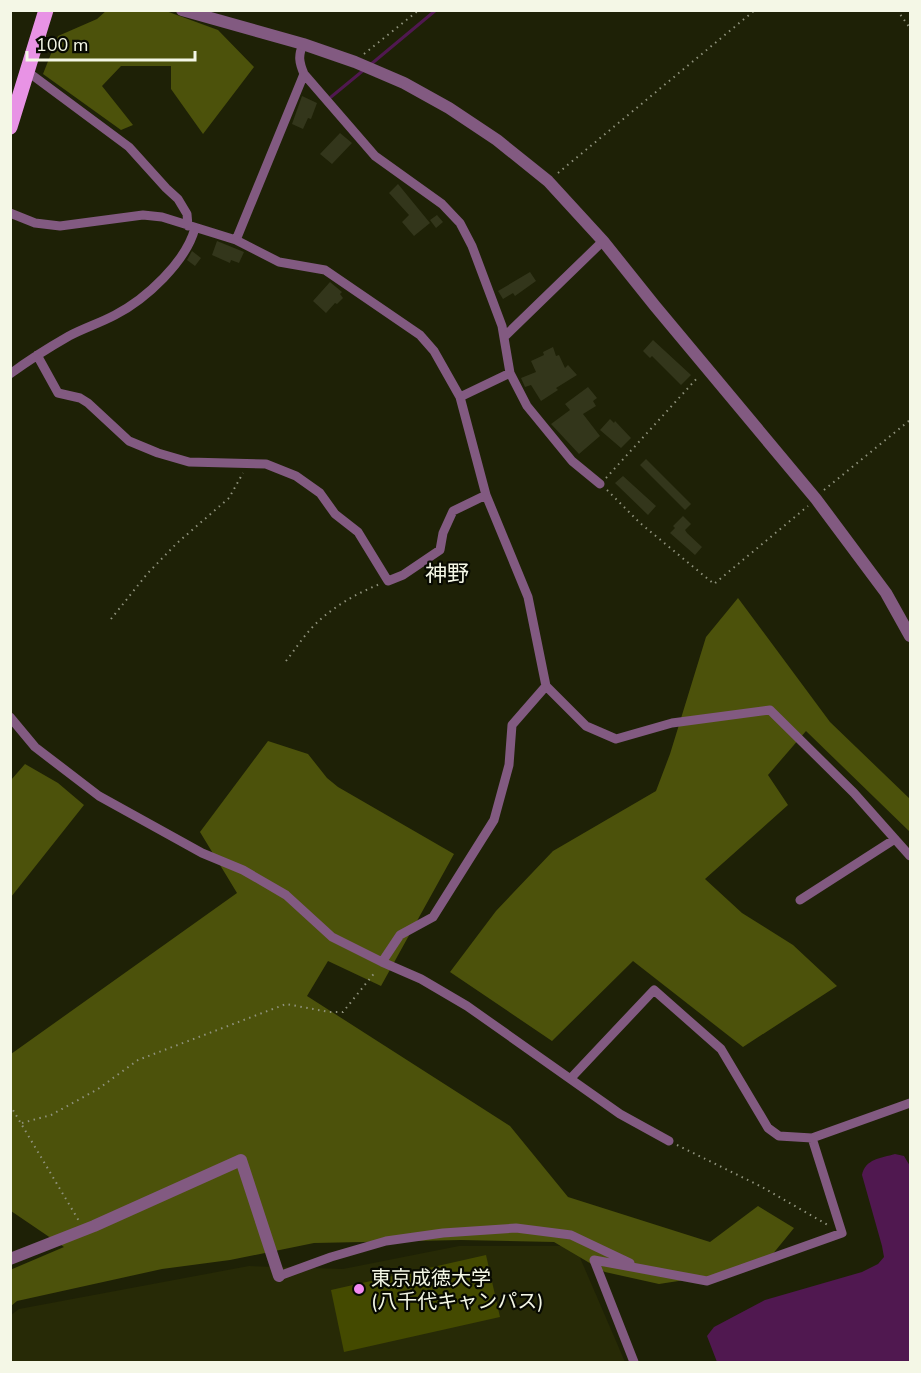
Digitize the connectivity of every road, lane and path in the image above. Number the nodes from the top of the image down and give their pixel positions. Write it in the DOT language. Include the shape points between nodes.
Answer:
graph roads {
  1 [pos="46,10"];
  2 [pos="182,10"];
  3 [pos="419,10"];
  4 [pos="755,10"];
  5 [pos="897,10"];
  6 [pos="910,28"];
  7 [pos="303,44"];
  8 [pos="355,62"];
  9 [pos="28,72"];
  10 [pos="304,74"];
  11 [pos="10,127"];
  12 [pos="548,181"];
  13 [pos="10,213"];
  14 [pos="192,227"];
  15 [pos="236,240"];
  16 [pos="603,242"];
  17 [pos="504,337"];
  18 [pos="37,355"];
  19 [pos="707,367"];
  20 [pos="510,373"];
  21 [pos="10,374"];
  22 [pos="460,397"];
  23 [pos="910,420"];
  24 [pos="249,463"];
  25 [pos="600,484"];
  26 [pos="486,495"];
  27 [pos="815,498"];
  28 [pos="388,581"];
  29 [pos="111,619"];
  30 [pos="910,636"];
  31 [pos="286,661"];
  32 [pos="546,686"];
  33 [pos="10,717"];
  34 [pos="895,839"];
  35 [pos="910,856"];
  36 [pos="800,900"];
  37 [pos="382,962"];
  38 [pos="571,1078"];
  39 [pos="910,1103"];
  40 [pos="10,1105"];
  41 [pos="22,1123"];
  42 [pos="813,1138"];
  43 [pos="669,1141"];
  44 [pos="84,1230"];
  45 [pos="842,1233"];
  46 [pos="10,1259"];
  47 [pos="639,1267"];
  48 [pos="279,1276"];
  49 [pos="634,1362"];
  1 -- 9 [label="main road"];
  2 -- 7 [label="street"];
  3 -- 8 [label="path"];
  4 -- 12 [label="path"];
  5 -- 6 [label="path"];
  7 -- 8 [label="street"];
  7 -- 10 [label="street" via="299,63"];
  8 -- 12 [label="street" via="449,108"];
  9 -- 11 [label="main road"];
  9 -- 14 [label="street" via="129,147 178,199"];
  10 -- 15 [label="street"];
  10 -- 17 [label="street" via="375,156 442,204 460,223 481,268"];
  12 -- 16 [label="street"];
  13 -- 14 [label="street" via="35,223 60,226 143,215"];
  14 -- 15 [label="street"];
  14 -- 18 [label="street" via="191,243 175,266 137,301"];
  15 -- 22 [label="street" via="279,262 325,270 420,335 434,351"];
  16 -- 17 [label="street"];
  16 -- 19 [label="street"];
  17 -- 20 [label="street"];
  18 -- 21 [label="street"];
  18 -- 24 [label="street" via="58,393 88,403 129,441 189,462"];
  19 -- 25 [label="path"];
  19 -- 27 [label="street"];
  20 -- 22 [label="street"];
  20 -- 25 [label="street" via="527,406 564,452"];
  22 -- 26 [label="street"];
  23 -- 27 [label="path"];
  24 -- 28 [label="street" via="276,466 320,493 335,514 358,532"];
  24 -- 29 [label="path" via="228,498 147,573"];
  25 -- 27 [label="path" via="714,584"];
  26 -- 28 [label="street" via="453,511 440,550 404,575"];
  26 -- 32 [label="street" via="528,597"];
  27 -- 30 [label="street" via="886,593"];
  28 -- 31 [label="path" via="323,617"];
  32 -- 34 [label="street" via="586,726 616,739 672,723 770,710"];
  32 -- 37 [label="street" via="512,725 509,765 494,820 433,917 400,935"];
  33 -- 37 [label="street" via="35,747 99,796 286,895 332,937"];
  34 -- 35 [label="street"];
  34 -- 36 [label="street"];
  37 -- 38 [label="street" via="467,1006"];
  37 -- 41 [label="path" via="343,1012 286,1004 138,1060 98,1089 51,1115"];
  38 -- 42 [label="street" via="654,990 721,1049 768,1128 779,1136"];
  38 -- 43 [label="street" via="620,1114"];
  39 -- 42 [label="street"];
  40 -- 41 [label="path"];
  41 -- 44 [label="path"];
  42 -- 45 [label="street"];
  43 -- 45 [label="path" via="762,1187"];
  44 -- 46 [label="street"];
  44 -- 48 [label="street" via="242,1160"];
  45 -- 47 [label="street" via="707,1281"];
  47 -- 48 [label="street" via="571,1235 516,1228 386,1241"];
  47 -- 49 [label="street" via="594,1260"];
}
